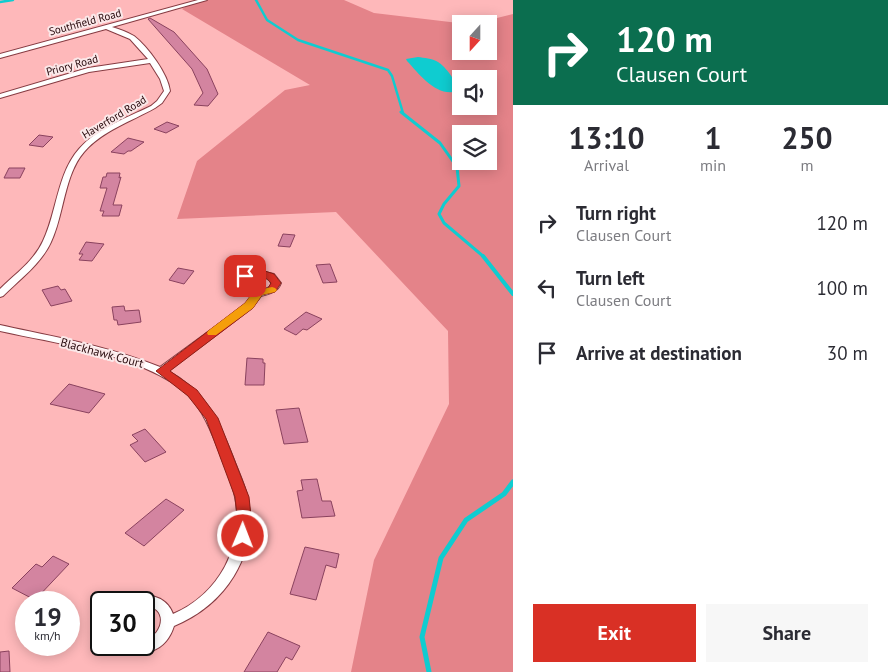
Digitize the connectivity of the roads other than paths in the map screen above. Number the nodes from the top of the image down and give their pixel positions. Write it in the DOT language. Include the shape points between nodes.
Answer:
graph roads {
  1 [pos="204,0"];
  2 [pos="106,27"];
  3 [pos="0,56"];
  4 [pos="150,61"];
  5 [pos="0,96"];
  6 [pos="258,293"];
  7 [pos="0,294"];
  8 [pos="0,328"];
  9 [pos="162,371"];
  10 [pos="155,602"];
  11 [pos="170,622"];
  12 [pos="155,644"];
  1 -- 2 [label="street, Southfield Road"];
  2 -- 3 [label="street, Southfield Road"];
  2 -- 4 [label="street, Haverford Road" via="132,38"];
  4 -- 5 [label="street, Priory Road" via="88,70"];
  4 -- 7 [label="street, Haverford Road" via="166,80 164,96 153,107 100,136 82,150 72,165 47,242 33,262"];
  6 -- 9 [label="street" via="249,306"];
  8 -- 9 [label="street, Blackhawk Court" via="125,357"];
  9 -- 11 [label="street, Blackhawk Court" via="193,393 212,418 242,497 244,516 238,556 228,576 196,609"];
  10 -- 11 [label="street" via="167,611"];
  11 -- 12 [label="street" via="168,631"];
}
